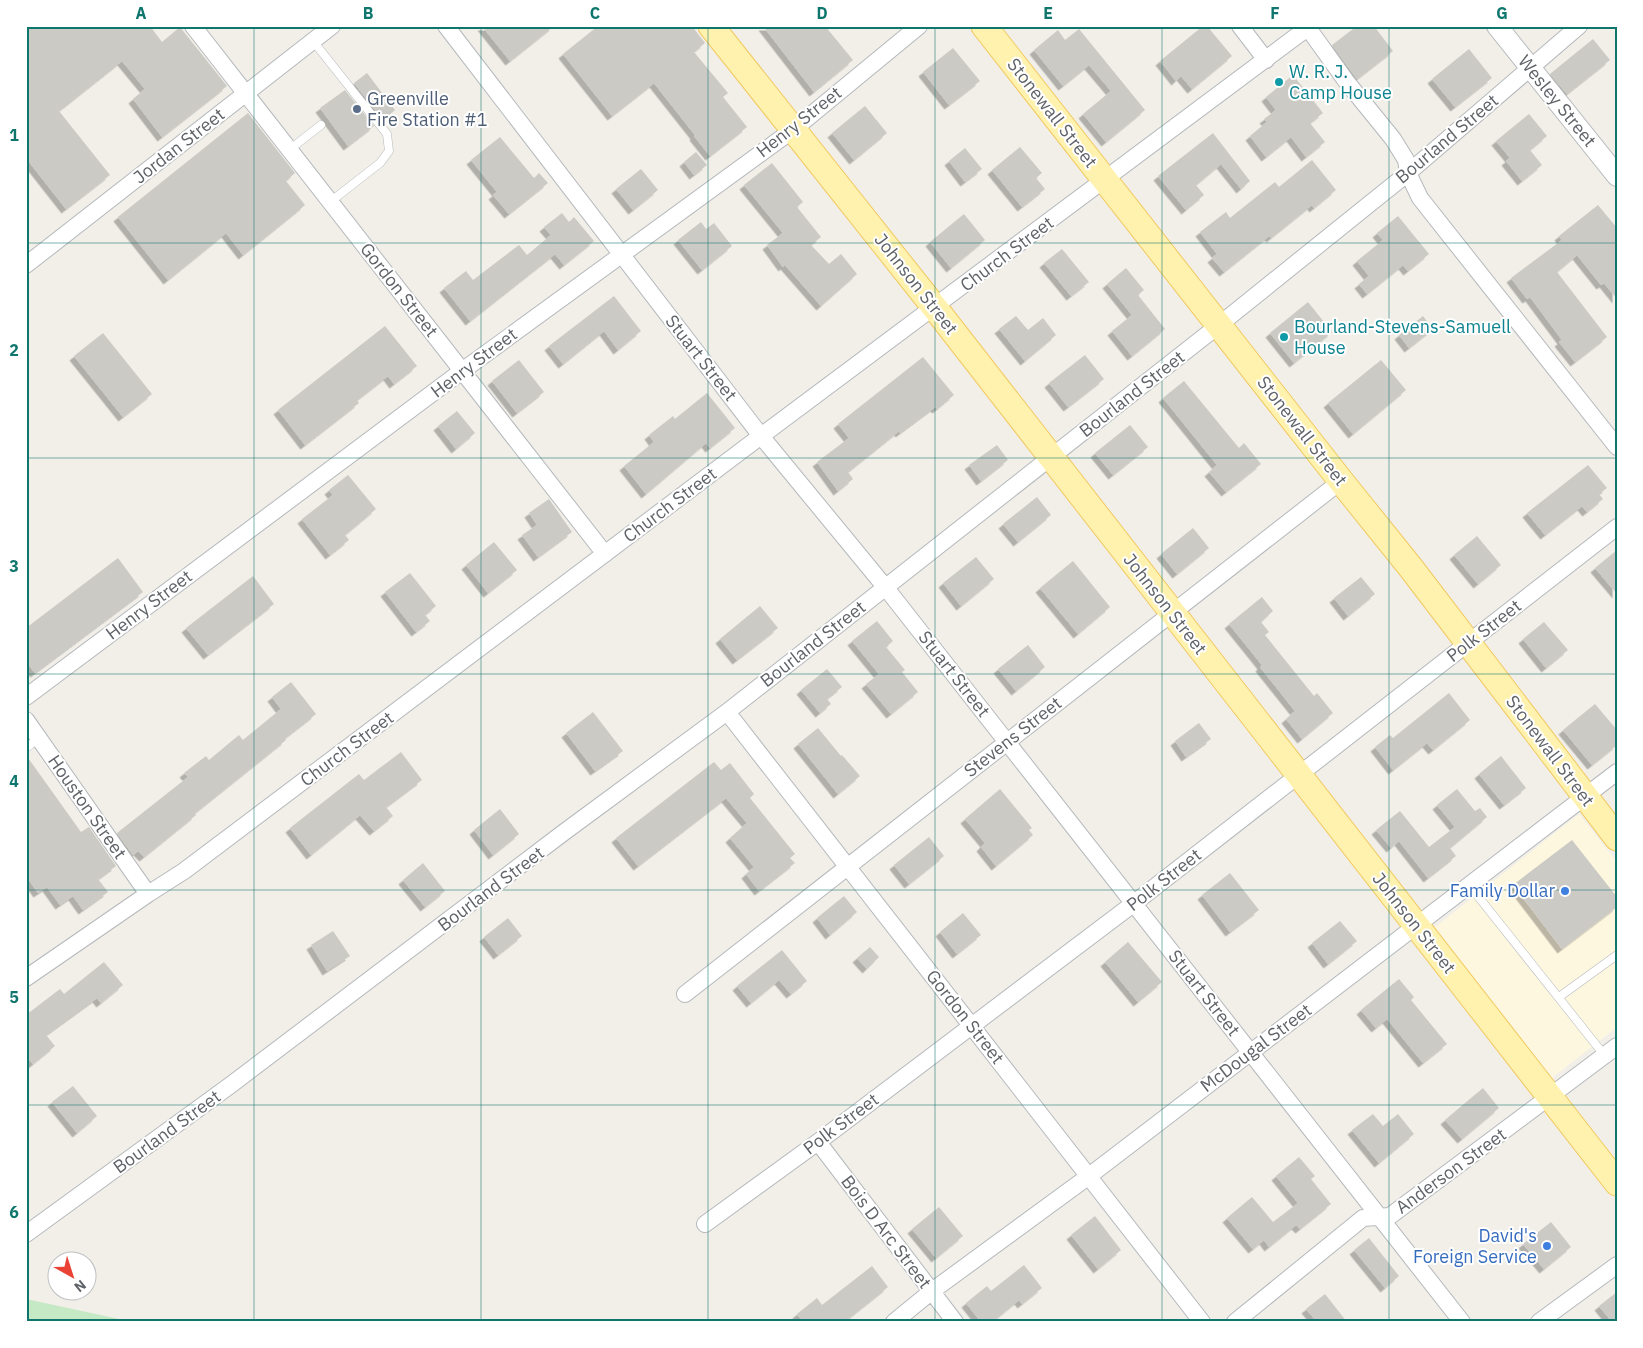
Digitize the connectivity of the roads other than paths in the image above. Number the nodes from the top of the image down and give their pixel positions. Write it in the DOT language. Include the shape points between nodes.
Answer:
graph roads {
  1 [pos="193,26"];
  2 [pos="332,26"];
  3 [pos="446,26"];
  4 [pos="711,26"];
  5 [pos="920,26"];
  6 [pos="984,26"];
  7 [pos="1240,26"];
  8 [pos="1497,26"];
  9 [pos="1579,26"];
  10 [pos="1309,27"];
  11 [pos="313,42"];
  12 [pos="1266,60"];
  13 [pos="1530,68"];
  14 [pos="246,94"];
  15 [pos="321,125"];
  16 [pos="794,128"];
  17 [pos="289,150"];
  18 [pos="1408,173"];
  19 [pos="1617,176"];
  20 [pos="1105,181"];
  21 [pos="330,202"];
  22 [pos="621,254"];
  23 [pos="26,265"];
  24 [pos="935,308"];
  25 [pos="1219,325"];
  26 [pos="462,371"];
  27 [pos="761,436"];
  28 [pos="1617,447"];
  29 [pos="1051,457"];
  30 [pos="1341,480"];
  31 [pos="1617,527"];
  32 [pos="605,554"];
  33 [pos="886,588"];
  34 [pos="1172,613"];
  35 [pos="1468,643"];
  36 [pos="26,697"];
  37 [pos="727,712"];
  38 [pos="26,720"];
  39 [pos="1007,742"];
  40 [pos="33,743"];
  41 [pos="1617,772"];
  42 [pos="1299,775"];
  43 [pos="1585,796"];
  44 [pos="1617,838"];
  45 [pos="848,866"];
  46 [pos="1468,885"];
  47 [pos="148,894"];
  48 [pos="1134,904"];
  49 [pos="1416,926"];
  50 [pos="1617,956"];
  51 [pos="26,978"];
  52 [pos="685,994"];
  53 [pos="1559,997"];
  54 [pos="971,1025"];
  55 [pos="1611,1051"];
  56 [pos="1250,1052"];
  57 [pos="1550,1098"];
  58 [pos="818,1142"];
  59 [pos="1088,1176"];
  60 [pos="1617,1183"];
  61 [pos="1378,1216"];
  62 [pos="705,1224"];
  63 [pos="26,1234"];
  64 [pos="1617,1265"];
  65 [pos="932,1292"];
  66 [pos="894,1322"];
  67 [pos="955,1322"];
  68 [pos="1202,1322"];
  69 [pos="1235,1322"];
  70 [pos="1462,1322"];
  71 [pos="1539,1322"];
  1 -- 14 [label="street, Gordon Street"];
  2 -- 11 [label="street, Jordan Street"];
  3 -- 22 [label="street, Stuart Street"];
  4 -- 16 [label="main road, Johnson Street"];
  5 -- 16 [label="street, Henry Street"];
  6 -- 20 [label="main road, Stonewall Street"];
  7 -- 12 [label="street"];
  8 -- 13 [label="street, Wesley Street"];
  9 -- 13 [label="street, Bourland Street"];
  10 -- 12 [label="street, Church Street"];
  10 -- 18 [label="street" via="1346,81 1393,139 1406,160"];
  11 -- 14 [label="street, Jordan Street"];
  11 -- 21 [label="lane" via="387,134 389,150 380,163"];
  12 -- 20 [label="street, Church Street"];
  13 -- 18 [label="street, Bourland Street"];
  13 -- 19 [label="street, Wesley Street"];
  14 -- 17 [label="street, Gordon Street"];
  14 -- 23 [label="street, Jordan Street"];
  15 -- 17 [label="lane"];
  16 -- 22 [label="street, Henry Street"];
  16 -- 24 [label="main road, Johnson Street"];
  17 -- 21 [label="street, Gordon Street"];
  18 -- 25 [label="street, Bourland Street"];
  18 -- 28 [label="street" via="1420,198"];
  20 -- 24 [label="street, Church Street"];
  20 -- 25 [label="main road, Stonewall Street"];
  21 -- 26 [label="street, Gordon Street"];
  22 -- 26 [label="street, Henry Street"];
  22 -- 27 [label="street, Stuart Street"];
  24 -- 27 [label="street, Church Street"];
  24 -- 29 [label="main road, Johnson Street"];
  25 -- 29 [label="street, Bourland Street"];
  25 -- 30 [label="main road, Stonewall Street"];
  26 -- 32 [label="street, Gordon Street"];
  26 -- 36 [label="street, Henry Street"];
  27 -- 32 [label="street, Church Street"];
  27 -- 33 [label="street, Stuart Street"];
  29 -- 33 [label="street, Bourland Street"];
  29 -- 34 [label="main road, Johnson Street"];
  30 -- 34 [label="street, Stevens Street"];
  30 -- 35 [label="main road, Stonewall Street"];
  31 -- 35 [label="street, Polk Street"];
  32 -- 47 [label="street, Church Street" via="184,871"];
  33 -- 37 [label="street, Bourland Street"];
  33 -- 39 [label="street, Stuart Street"];
  34 -- 39 [label="street, Stevens Street"];
  34 -- 42 [label="main road, Johnson Street"];
  35 -- 42 [label="street, Polk Street"];
  35 -- 43 [label="main road, Stonewall Street"];
  37 -- 45 [label="street, Gordon Street"];
  37 -- 63 [label="street, Bourland Street" via="232,1084"];
  38 -- 40 [label="street, Houston Street"];
  39 -- 45 [label="street, Stevens Street"];
  39 -- 48 [label="street, Stuart Street"];
  40 -- 47 [label="street, Houston Street"];
  41 -- 43 [label="street, McDougal Street"];
  42 -- 48 [label="street, Polk Street"];
  42 -- 49 [label="main road, Johnson Street"];
  43 -- 44 [label="main road, Stonewall Street"];
  43 -- 46 [label="street, McDougal Street"];
  45 -- 52 [label="street, Stevens Street"];
  45 -- 54 [label="street, Gordon Street"];
  46 -- 49 [label="street, McDougal Street"];
  46 -- 53 [label="lane"];
  47 -- 51 [label="street, Church Street"];
  48 -- 54 [label="street, Polk Street"];
  48 -- 56 [label="street, Stuart Street"];
  49 -- 56 [label="street, McDougal Street"];
  49 -- 57 [label="main road, Johnson Street"];
  50 -- 53 [label="lane"];
  53 -- 55 [label="lane"];
  54 -- 58 [label="street, Polk Street"];
  54 -- 59 [label="street, Gordon Street"];
  55 -- 57 [label="street, Anderson Street"];
  56 -- 59 [label="street, McDougal Street"];
  56 -- 61 [label="street, Stuart Street"];
  57 -- 60 [label="main road, Johnson Street"];
  57 -- 61 [label="street, Anderson Street" via="1390,1216"];
  58 -- 62 [label="street, Polk Street"];
  58 -- 65 [label="street, Bois D Arc Street"];
  59 -- 65 [label="street, McDougal Street"];
  59 -- 68 [label="street, Gordon Street"];
  61 -- 69 [label="street, Anderson Street" via="1363,1218"];
  61 -- 70 [label="street, Stuart Street"];
  64 -- 71 [label="street"];
  65 -- 66 [label="street, McDougal Street"];
  65 -- 67 [label="street, Bois D Arc Street"];
}
